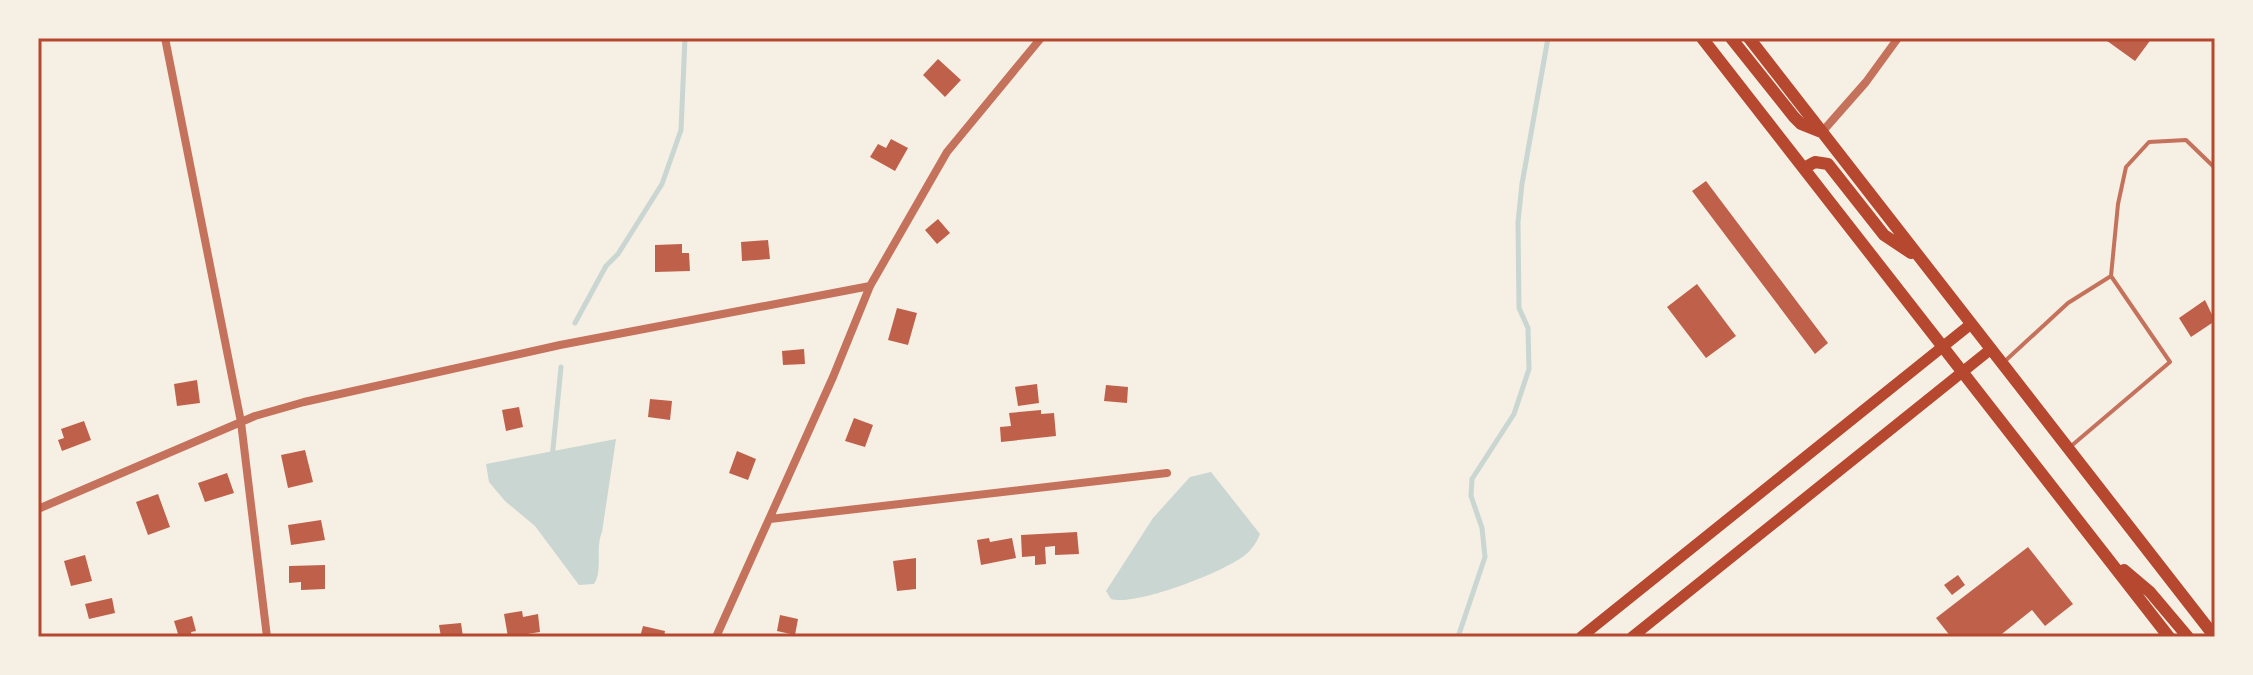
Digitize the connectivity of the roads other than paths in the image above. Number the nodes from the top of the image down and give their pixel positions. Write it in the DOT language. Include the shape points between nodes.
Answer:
graph roads {
  1 [pos="165,38"];
  2 [pos="1041,38"];
  3 [pos="1702,38"];
  4 [pos="1731,38"];
  5 [pos="1749,38"];
  6 [pos="1898,38"];
  7 [pos="1822,132"];
  8 [pos="1804,168"];
  9 [pos="2215,168"];
  10 [pos="1921,259"];
  11 [pos="2111,276"];
  12 [pos="870,286"];
  13 [pos="1971,324"];
  14 [pos="1944,347"];
  15 [pos="1991,349"];
  16 [pos="2003,364"];
  17 [pos="1963,371"];
  18 [pos="241,422"];
  19 [pos="2069,449"];
  20 [pos="1167,473"];
  21 [pos="38,509"];
  22 [pos="770,519"];
  23 [pos="2104,552"];
  24 [pos="267,637"];
  25 [pos="716,637"];
  26 [pos="1581,637"];
  27 [pos="1632,637"];
  28 [pos="2169,637"];
  29 [pos="2188,637"];
  30 [pos="2215,637"];
  1 -- 18 [label="street"];
  2 -- 12 [label="street" via="947,152"];
  3 -- 8 [label="highway"];
  4 -- 7 [label="highway" via="1794,117"];
  5 -- 7 [label="highway"];
  6 -- 7 [label="street"];
  7 -- 10 [label="highway"];
  8 -- 10 [label="highway" via="1815,162 1828,164 1884,235"];
  8 -- 14 [label="highway"];
  9 -- 11 [label="lane" via="2186,140 2149,142 2126,167"];
  10 -- 13 [label="highway"];
  11 -- 16 [label="lane" via="2068,303"];
  11 -- 19 [label="lane" via="2170,362"];
  12 -- 18 [label="street" via="419,374"];
  12 -- 22 [label="street"];
  13 -- 14 [label="main road"];
  13 -- 15 [label="highway"];
  14 -- 17 [label="highway"];
  14 -- 26 [label="main road"];
  15 -- 16 [label="highway"];
  15 -- 17 [label="main road"];
  16 -- 19 [label="highway"];
  17 -- 23 [label="highway"];
  17 -- 27 [label="main road"];
  18 -- 21 [label="street"];
  18 -- 24 [label="street"];
  19 -- 30 [label="highway"];
  20 -- 22 [label="street"];
  22 -- 25 [label="street"];
  23 -- 28 [label="highway"];
  23 -- 29 [label="highway" via="2150,592"];
}
